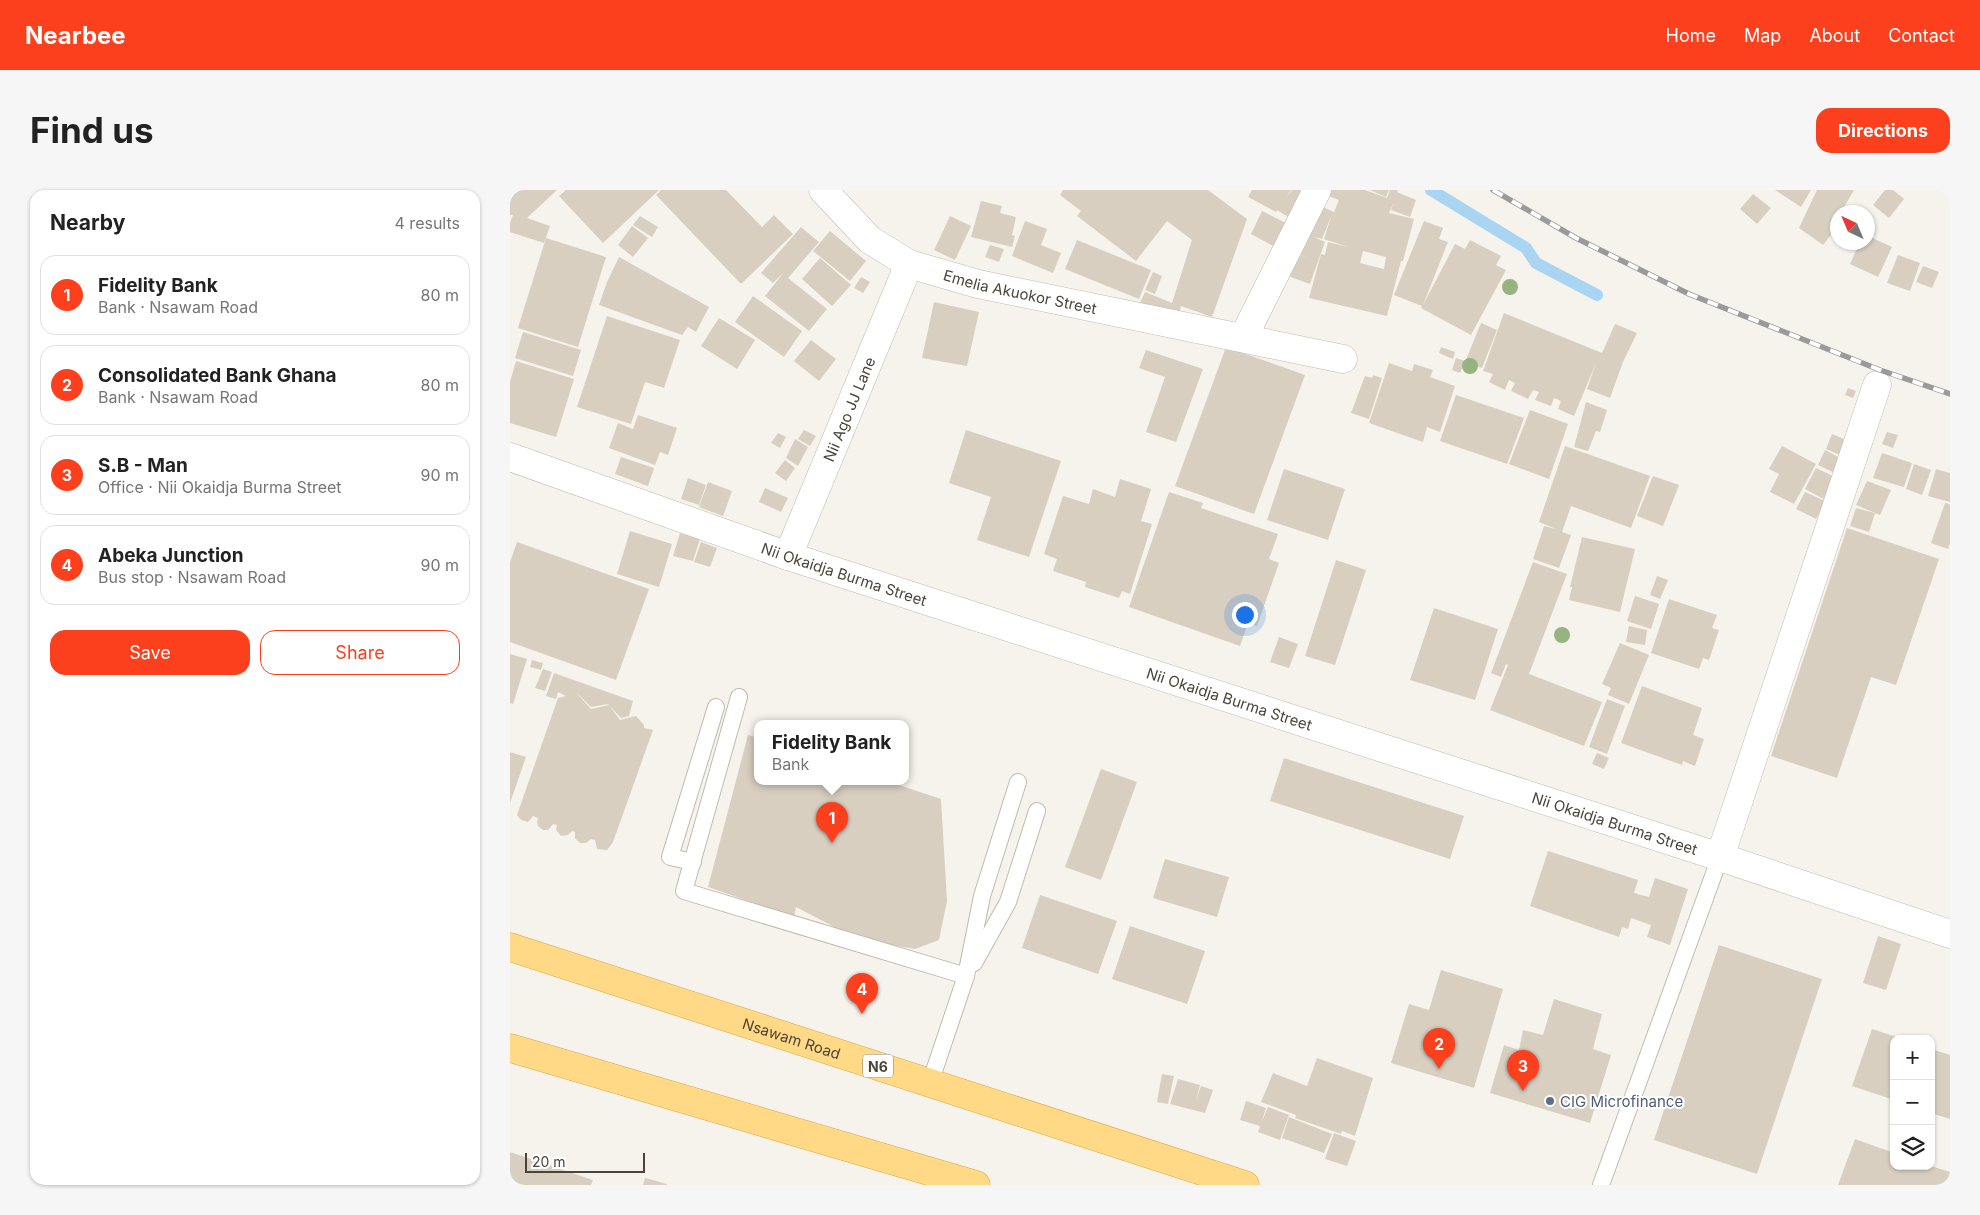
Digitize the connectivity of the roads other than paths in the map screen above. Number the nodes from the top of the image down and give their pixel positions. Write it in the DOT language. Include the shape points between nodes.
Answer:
graph roads {
  1 [pos="823,190"];
  2 [pos="1317,190"];
  3 [pos="909,264"];
  4 [pos="1243,338"];
  5 [pos="1344,359"];
  6 [pos="1877,385"];
  7 [pos="510,457"];
  8 [pos="788,556"];
  9 [pos="739,697"];
  10 [pos="716,707"];
  11 [pos="1018,782"];
  12 [pos="1036,811"];
  13 [pos="1720,857"];
  14 [pos="693,862"];
  15 [pos="1950,934"];
  16 [pos="510,947"];
  17 [pos="966,976"];
  18 [pos="510,1048"];
  19 [pos="930,1083"];
  20 [pos="976,1185"];
  21 [pos="1245,1185"];
  22 [pos="1601,1185"];
  1 -- 3 [label="street, Emelia Akuokor Street" via="870,240"];
  2 -- 4 [label="street"];
  3 -- 4 [label="street, Emelia Akuokor Street" via="978,284"];
  3 -- 8 [label="street, Nii Ago JJ Lane"];
  4 -- 5 [label="street, Emelia Akuokor Street"];
  6 -- 13 [label="street"];
  7 -- 8 [label="street, Nii Okaidja Burma Street"];
  8 -- 13 [label="street, Nii Okaidja Burma Street"];
  9 -- 14 [label="lane"];
  10 -- 14 [label="lane" via="670,857"];
  11 -- 17 [label="lane" via="982,896"];
  12 -- 17 [label="lane" via="1008,902"];
  13 -- 15 [label="street, Nii Okaidja Burma Street"];
  13 -- 22 [label="lane"];
  14 -- 17 [label="lane" via="684,891"];
  16 -- 19 [label="highway, Nsawam Road / N6"];
  17 -- 19 [label="lane"];
  18 -- 20 [label="highway"];
  19 -- 21 [label="highway, Nsawam Road / N6"];
}
